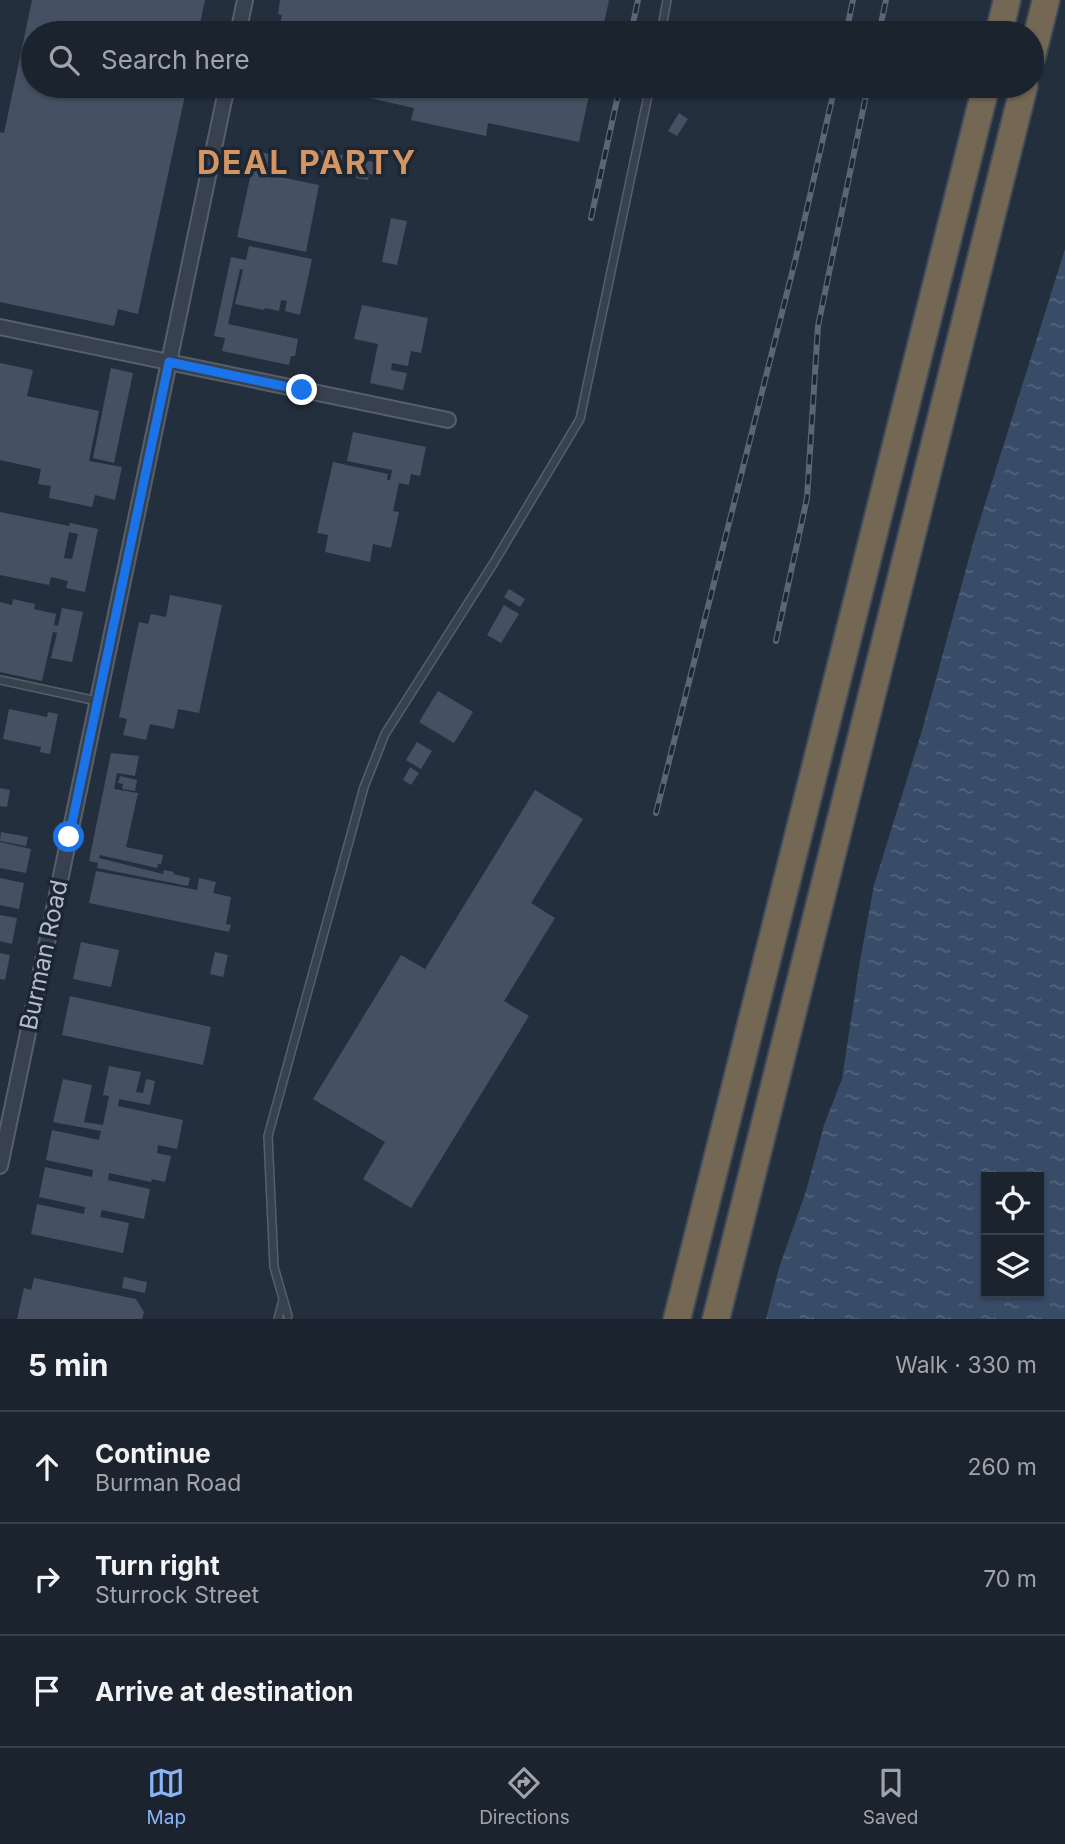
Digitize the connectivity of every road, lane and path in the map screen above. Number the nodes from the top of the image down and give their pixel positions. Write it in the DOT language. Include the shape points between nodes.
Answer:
graph roads {
  1 [pos="245,0"];
  2 [pos="667,0"];
  3 [pos="1007,0"];
  4 [pos="1046,0"];
  5 [pos="241,21"];
  6 [pos="663,21"];
  7 [pos="1002,21"];
  8 [pos="1041,21"];
  9 [pos="224,98"];
  10 [pos="647,98"];
  11 [pos="983,98"];
  12 [pos="1021,98"];
  13 [pos="0,327"];
  14 [pos="169,362"];
  15 [pos="448,420"];
  16 [pos="0,680"];
  17 [pos="97,701"];
  18 [pos="4,1128"];
  19 [pos="0,1166"];
  20 [pos="283,1299"];
  21 [pos="288,1316"];
  22 [pos="278,1319"];
  23 [pos="677,1319"];
  24 [pos="716,1319"];
  1 -- 5 [label="street"];
  2 -- 6 [label="lane"];
  3 -- 7 [label="highway"];
  4 -- 8 [label="highway"];
  9 -- 14 [label="street, Burman Road"];
  10 -- 20 [label="lane" via="580,419 385,734 364,787 268,1136 274,1267"];
  11 -- 23 [label="highway"];
  12 -- 24 [label="highway"];
  13 -- 14 [label="street"];
  14 -- 15 [label="street"];
  14 -- 17 [label="street, Burman Road"];
  16 -- 17 [label="lane"];
  17 -- 18 [label="street, Burman Road"];
  18 -- 19 [label="street, Burman Road"];
  20 -- 21 [label="lane"];
  20 -- 22 [label="lane"];
}
